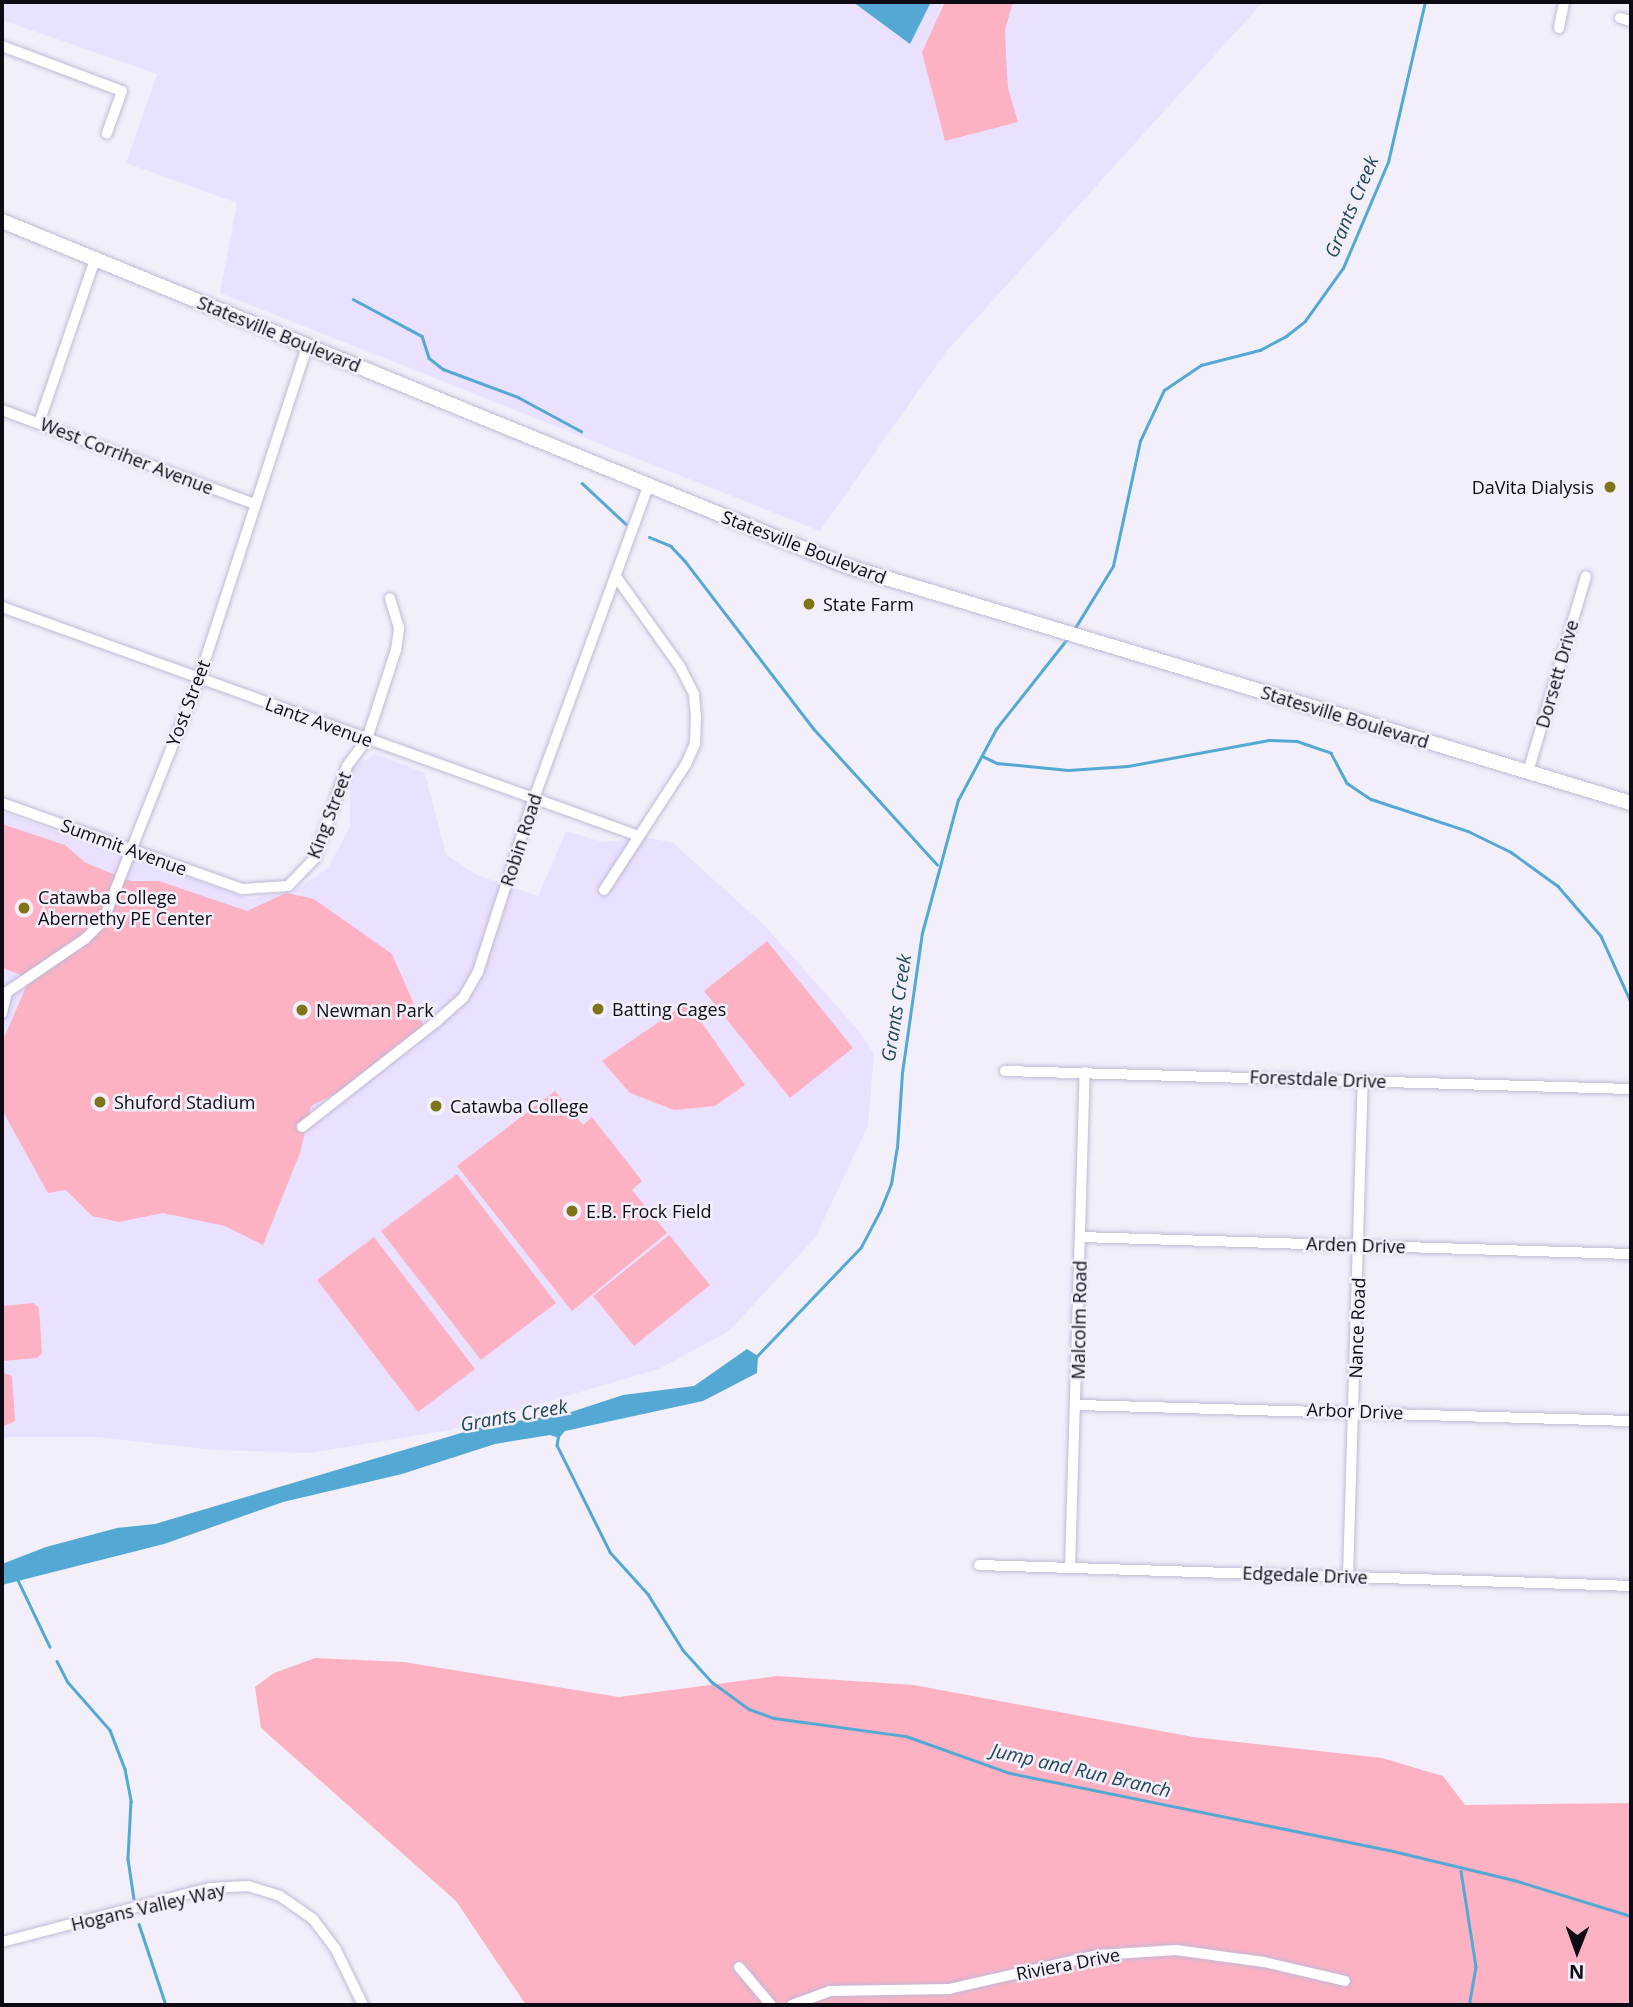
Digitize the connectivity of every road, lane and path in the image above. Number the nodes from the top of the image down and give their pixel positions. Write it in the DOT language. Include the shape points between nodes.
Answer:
graph roads {
  1 [pos="1564,2"];
  2 [pos="1559,28"];
  3 [pos="2,46"];
  4 [pos="107,133"];
  5 [pos="2,221"];
  6 [pos="95,259"];
  7 [pos="307,346"];
  8 [pos="2,411"];
  9 [pos="40,423"];
  10 [pos="648,487"];
  11 [pos="252,503"];
  12 [pos="1586,576"];
  13 [pos="617,578"];
  14 [pos="390,598"];
  15 [pos="2,607"];
  16 [pos="199,679"];
  17 [pos="366,739"];
  18 [pos="1528,772"];
  19 [pos="533,800"];
  20 [pos="2,803"];
  21 [pos="1631,803"];
  22 [pos="636,835"];
  23 [pos="130,849"];
  24 [pos="288,886"];
  25 [pos="604,890"];
  26 [pos="2,1013"];
  27 [pos="1006,1071"];
  28 [pos="1085,1072"];
  29 [pos="1363,1080"];
  30 [pos="1631,1089"];
  31 [pos="302,1127"];
  32 [pos="1080,1237"];
  33 [pos="1359,1246"];
  34 [pos="1631,1254"];
  35 [pos="1078,1405"];
  36 [pos="1354,1411"];
  37 [pos="1631,1420"];
  38 [pos="979,1565"];
  39 [pos="1070,1567"];
  40 [pos="1348,1577"];
  41 [pos="1631,1586"];
  42 [pos="2,1942"];
  43 [pos="739,1967"];
  44 [pos="1345,1981"];
  45 [pos="363,2005"];
  46 [pos="772,2005"];
  47 [pos="792,2005"];
  1 -- 2 [label="street"];
  3 -- 4 [label="street" via="122,91"];
  5 -- 6 [label="main road, Statesville Boulevard"];
  6 -- 7 [label="main road, Statesville Boulevard"];
  6 -- 9 [label="street"];
  7 -- 10 [label="main road, Statesville Boulevard"];
  7 -- 11 [label="street, Yost Street"];
  8 -- 9 [label="street, West Corriher Avenue"];
  9 -- 11 [label="street, West Corriher Avenue"];
  10 -- 13 [label="street, Robin Road"];
  10 -- 18 [label="main road, Statesville Boulevard" via="846,566"];
  11 -- 16 [label="street, Yost Street"];
  12 -- 18 [label="street, Dorsett Drive"];
  13 -- 19 [label="street, Robin Road"];
  13 -- 22 [label="street" via="681,668 694,694 696,718 695,744 686,764"];
  14 -- 17 [label="street, King Street" via="400,628"];
  15 -- 16 [label="street, Lantz Avenue"];
  16 -- 17 [label="street, Lantz Avenue"];
  16 -- 23 [label="street, Yost Street"];
  17 -- 19 [label="street, Lantz Avenue"];
  17 -- 24 [label="street, King Street" via="347,766 315,858"];
  18 -- 21 [label="main road, Statesville Boulevard"];
  19 -- 22 [label="street, Lantz Avenue"];
  19 -- 31 [label="street, Robin Road" via="478,972 463,998"];
  20 -- 23 [label="street, Summit Avenue"];
  22 -- 25 [label="street"];
  23 -- 24 [label="street, Summit Avenue" via="242,889"];
  23 -- 26 [label="street, Yost Street" via="99,928 7,992"];
  27 -- 28 [label="street, Forestdale Drive"];
  28 -- 29 [label="street, Forestdale Drive"];
  28 -- 32 [label="street, Malcolm Road"];
  29 -- 30 [label="street, Forestdale Drive"];
  29 -- 33 [label="street, Nance Road"];
  32 -- 33 [label="street, Arden Drive"];
  32 -- 35 [label="street, Malcolm Road"];
  33 -- 34 [label="street, Arden Drive"];
  33 -- 36 [label="street, Nance Road"];
  35 -- 36 [label="street, Arbor Drive"];
  35 -- 39 [label="street, Malcolm Road"];
  36 -- 37 [label="street, Arbor Drive"];
  36 -- 40 [label="street, Nance Road"];
  38 -- 39 [label="street, Edgedale Drive"];
  39 -- 40 [label="street, Edgedale Drive"];
  40 -- 41 [label="street, Edgedale Drive"];
  42 -- 45 [label="street, Hogans Valley Way" via="210,1888 247,1886 281,1896 313,1919 335,1948"];
  43 -- 46 [label="street"];
  44 -- 47 [label="street, Riviera Drive" via="1264,1962 1176,1950 1098,1955 949,1989 830,1991"];
}
